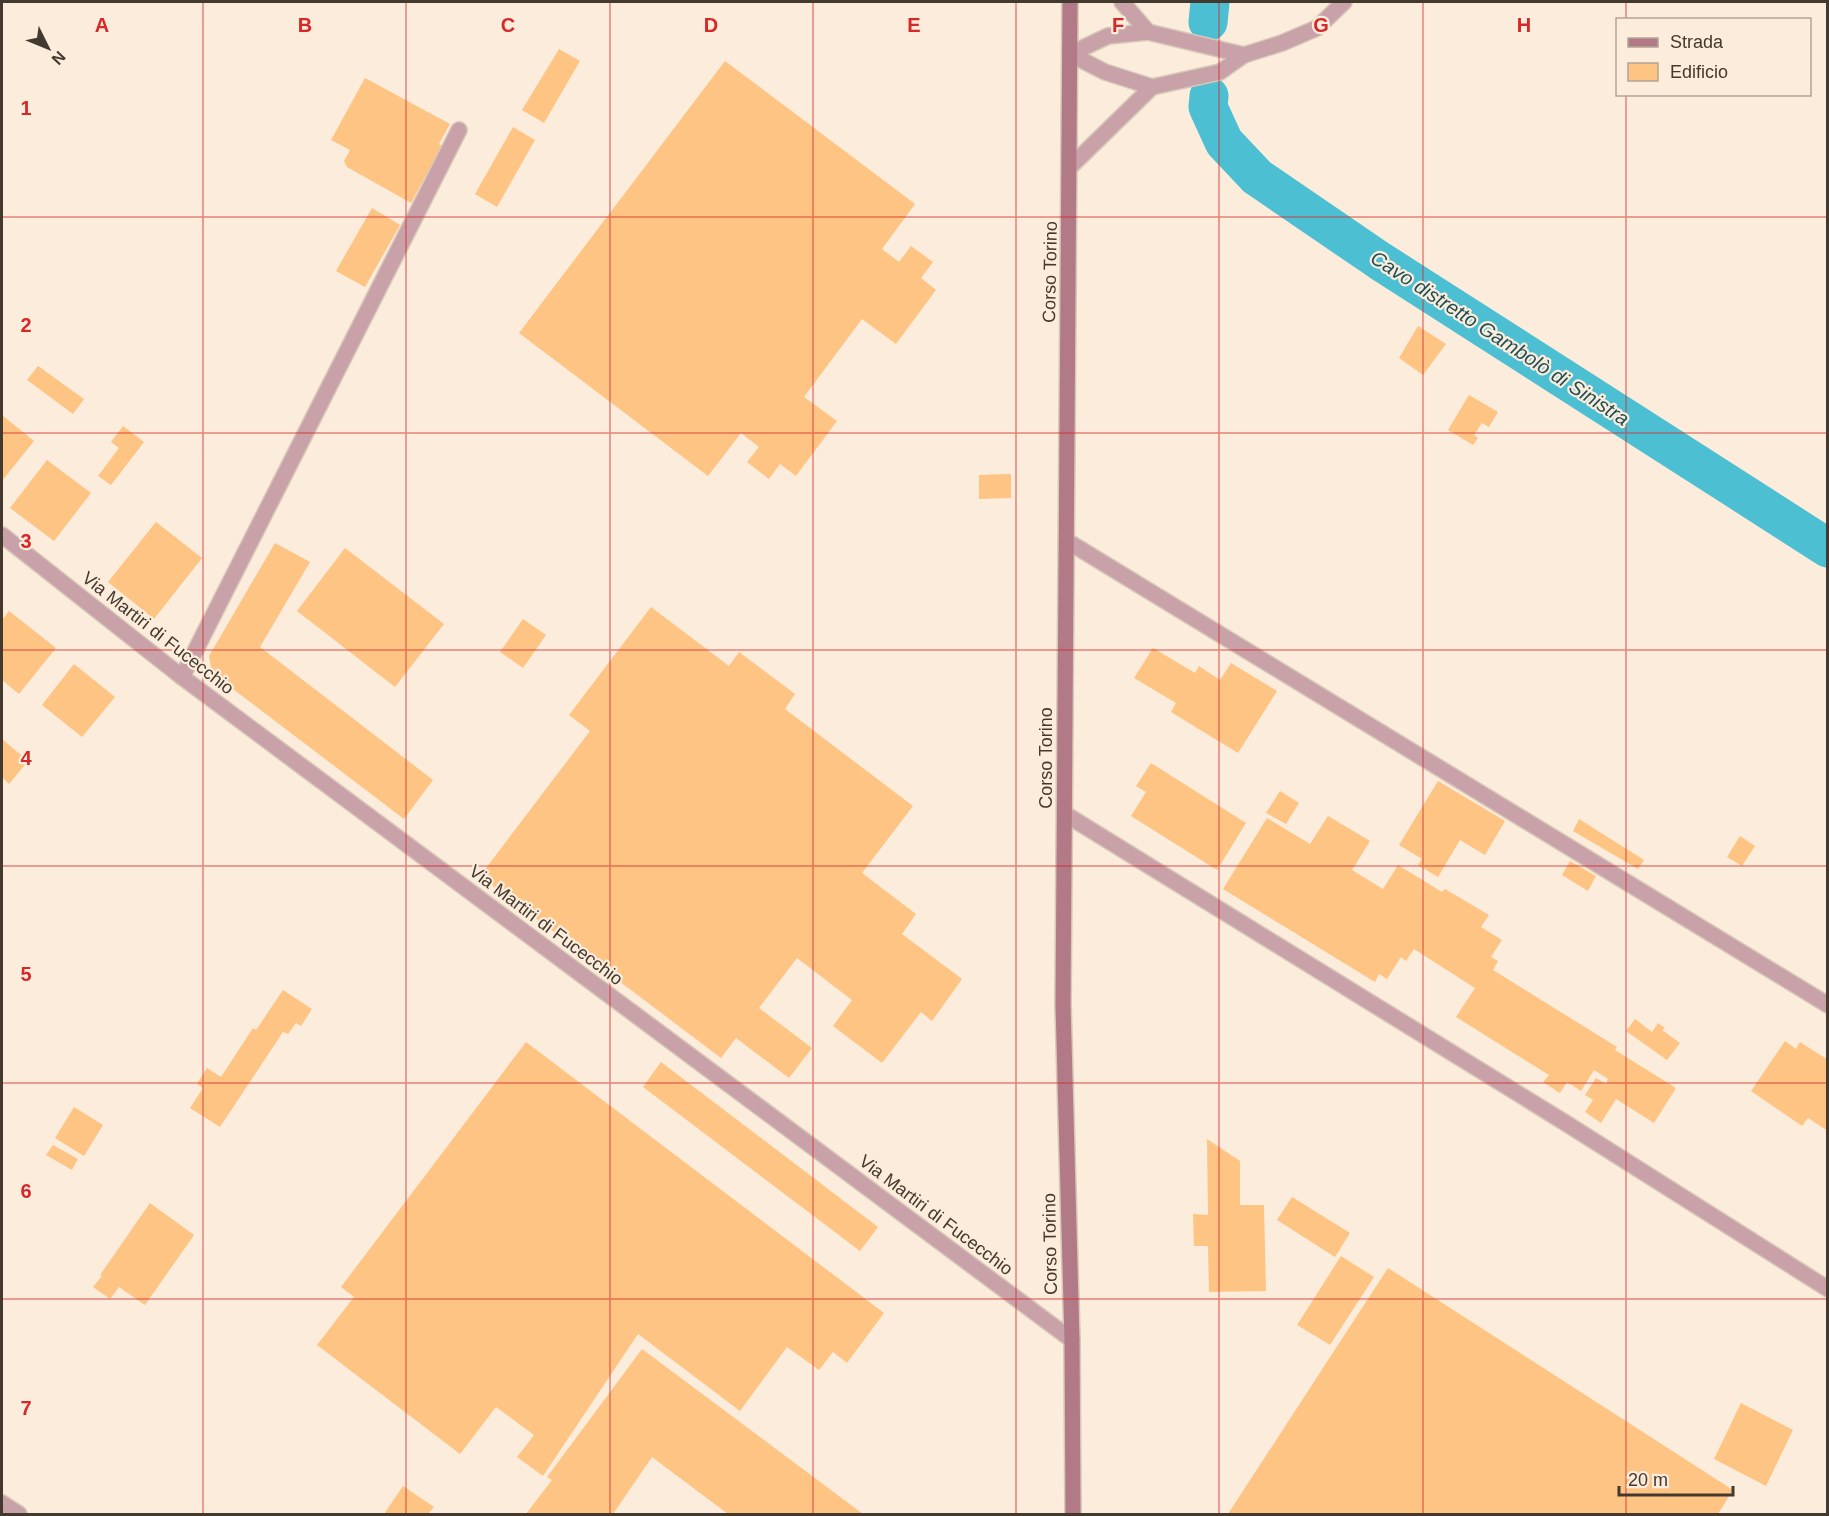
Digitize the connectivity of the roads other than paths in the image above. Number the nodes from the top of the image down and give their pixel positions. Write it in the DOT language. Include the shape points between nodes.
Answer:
graph roads {
  1 [pos="1070,2"];
  2 [pos="1122,2"];
  3 [pos="1344,2"];
  4 [pos="1148,32"];
  5 [pos="1070,54"];
  6 [pos="1244,55"];
  7 [pos="1152,87"];
  8 [pos="459,130"];
  9 [pos="1070,167"];
  10 [pos="2,535"];
  11 [pos="1067,541"];
  12 [pos="182,677"];
  13 [pos="1065,814"];
  14 [pos="1827,1005"];
  15 [pos="1827,1289"];
  16 [pos="1072,1340"];
  17 [pos="2,1503"];
  18 [pos="19,1515"];
  19 [pos="1073,1515"];
  1 -- 5 [label="main road, Corso Torino"];
  2 -- 4 [label="street"];
  3 -- 6 [label="street" via="1317,27"];
  4 -- 5 [label="street" via="1108,36"];
  4 -- 6 [label="street"];
  5 -- 7 [label="street" via="1105,72"];
  5 -- 9 [label="main road, Corso Torino"];
  6 -- 7 [label="street" via="1220,72"];
  7 -- 9 [label="street"];
  8 -- 12 [label="street"];
  9 -- 11 [label="main road, Corso Torino"];
  10 -- 12 [label="street, Via Martiri di Fucecchio"];
  11 -- 13 [label="main road, Corso Torino"];
  11 -- 14 [label="street"];
  12 -- 16 [label="street, Via Martiri di Fucecchio"];
  13 -- 15 [label="street"];
  13 -- 16 [label="main road, Corso Torino" via="1063,1004"];
  16 -- 19 [label="main road, Corso Torino"];
  17 -- 18 [label="street"];
}
